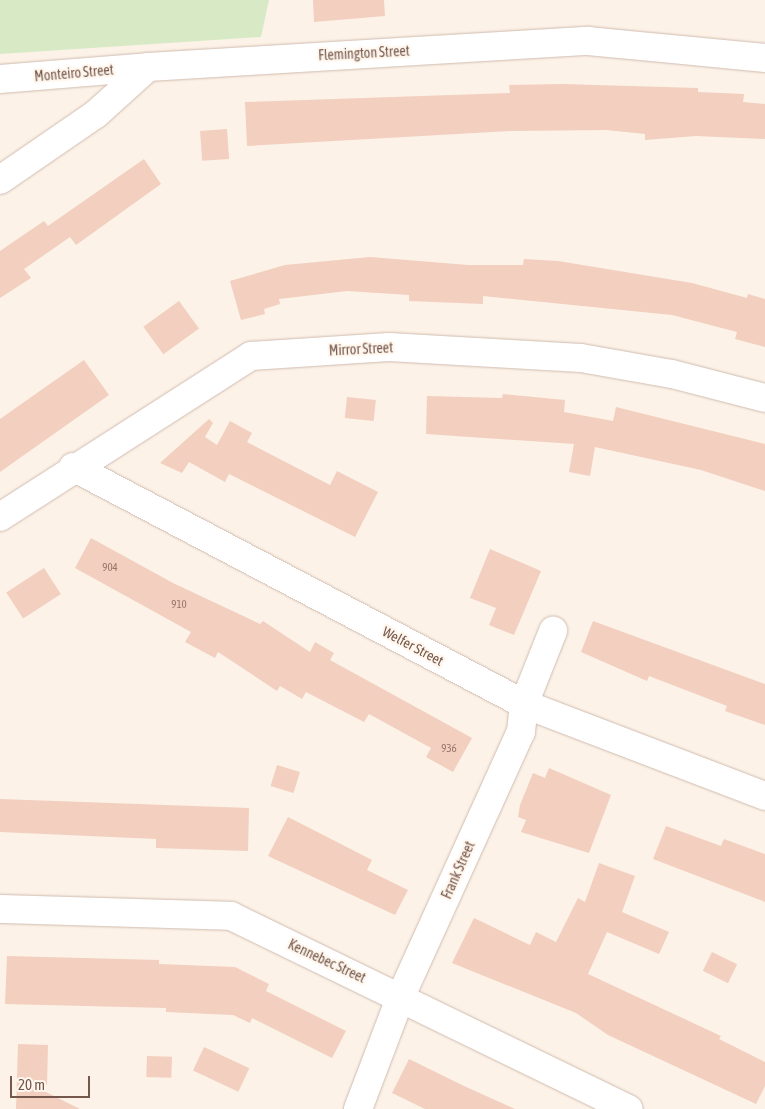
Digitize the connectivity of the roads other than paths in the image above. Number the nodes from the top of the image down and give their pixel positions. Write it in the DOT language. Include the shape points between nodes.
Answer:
graph roads {
  1 [pos="765,58"];
  2 [pos="148,67"];
  3 [pos="0,79"];
  4 [pos="0,180"];
  5 [pos="765,398"];
  6 [pos="73,467"];
  7 [pos="0,517"];
  8 [pos="553,631"];
  9 [pos="524,704"];
  10 [pos="765,796"];
  11 [pos="0,909"];
  12 [pos="401,996"];
  13 [pos="358,1109"];
  14 [pos="629,1109"];
  1 -- 2 [label="street, Flemington Street" via="588,41"];
  2 -- 3 [label="street, Monteiro Street"];
  2 -- 4 [label="street" via="96,114"];
  5 -- 6 [label="street, Mirror Street" via="672,374 581,358 389,347 251,356"];
  6 -- 7 [label="street, Mirror Street"];
  6 -- 9 [label="street, Welfer Street"];
  8 -- 9 [label="street, Frank Street"];
  9 -- 10 [label="street, Welfer Street"];
  9 -- 12 [label="street, Frank Street" via="521,732"];
  11 -- 12 [label="street, Kennebec Street" via="231,916"];
  12 -- 13 [label="street, Frank Street"];
  12 -- 14 [label="street, Kennebec Street"];
}
